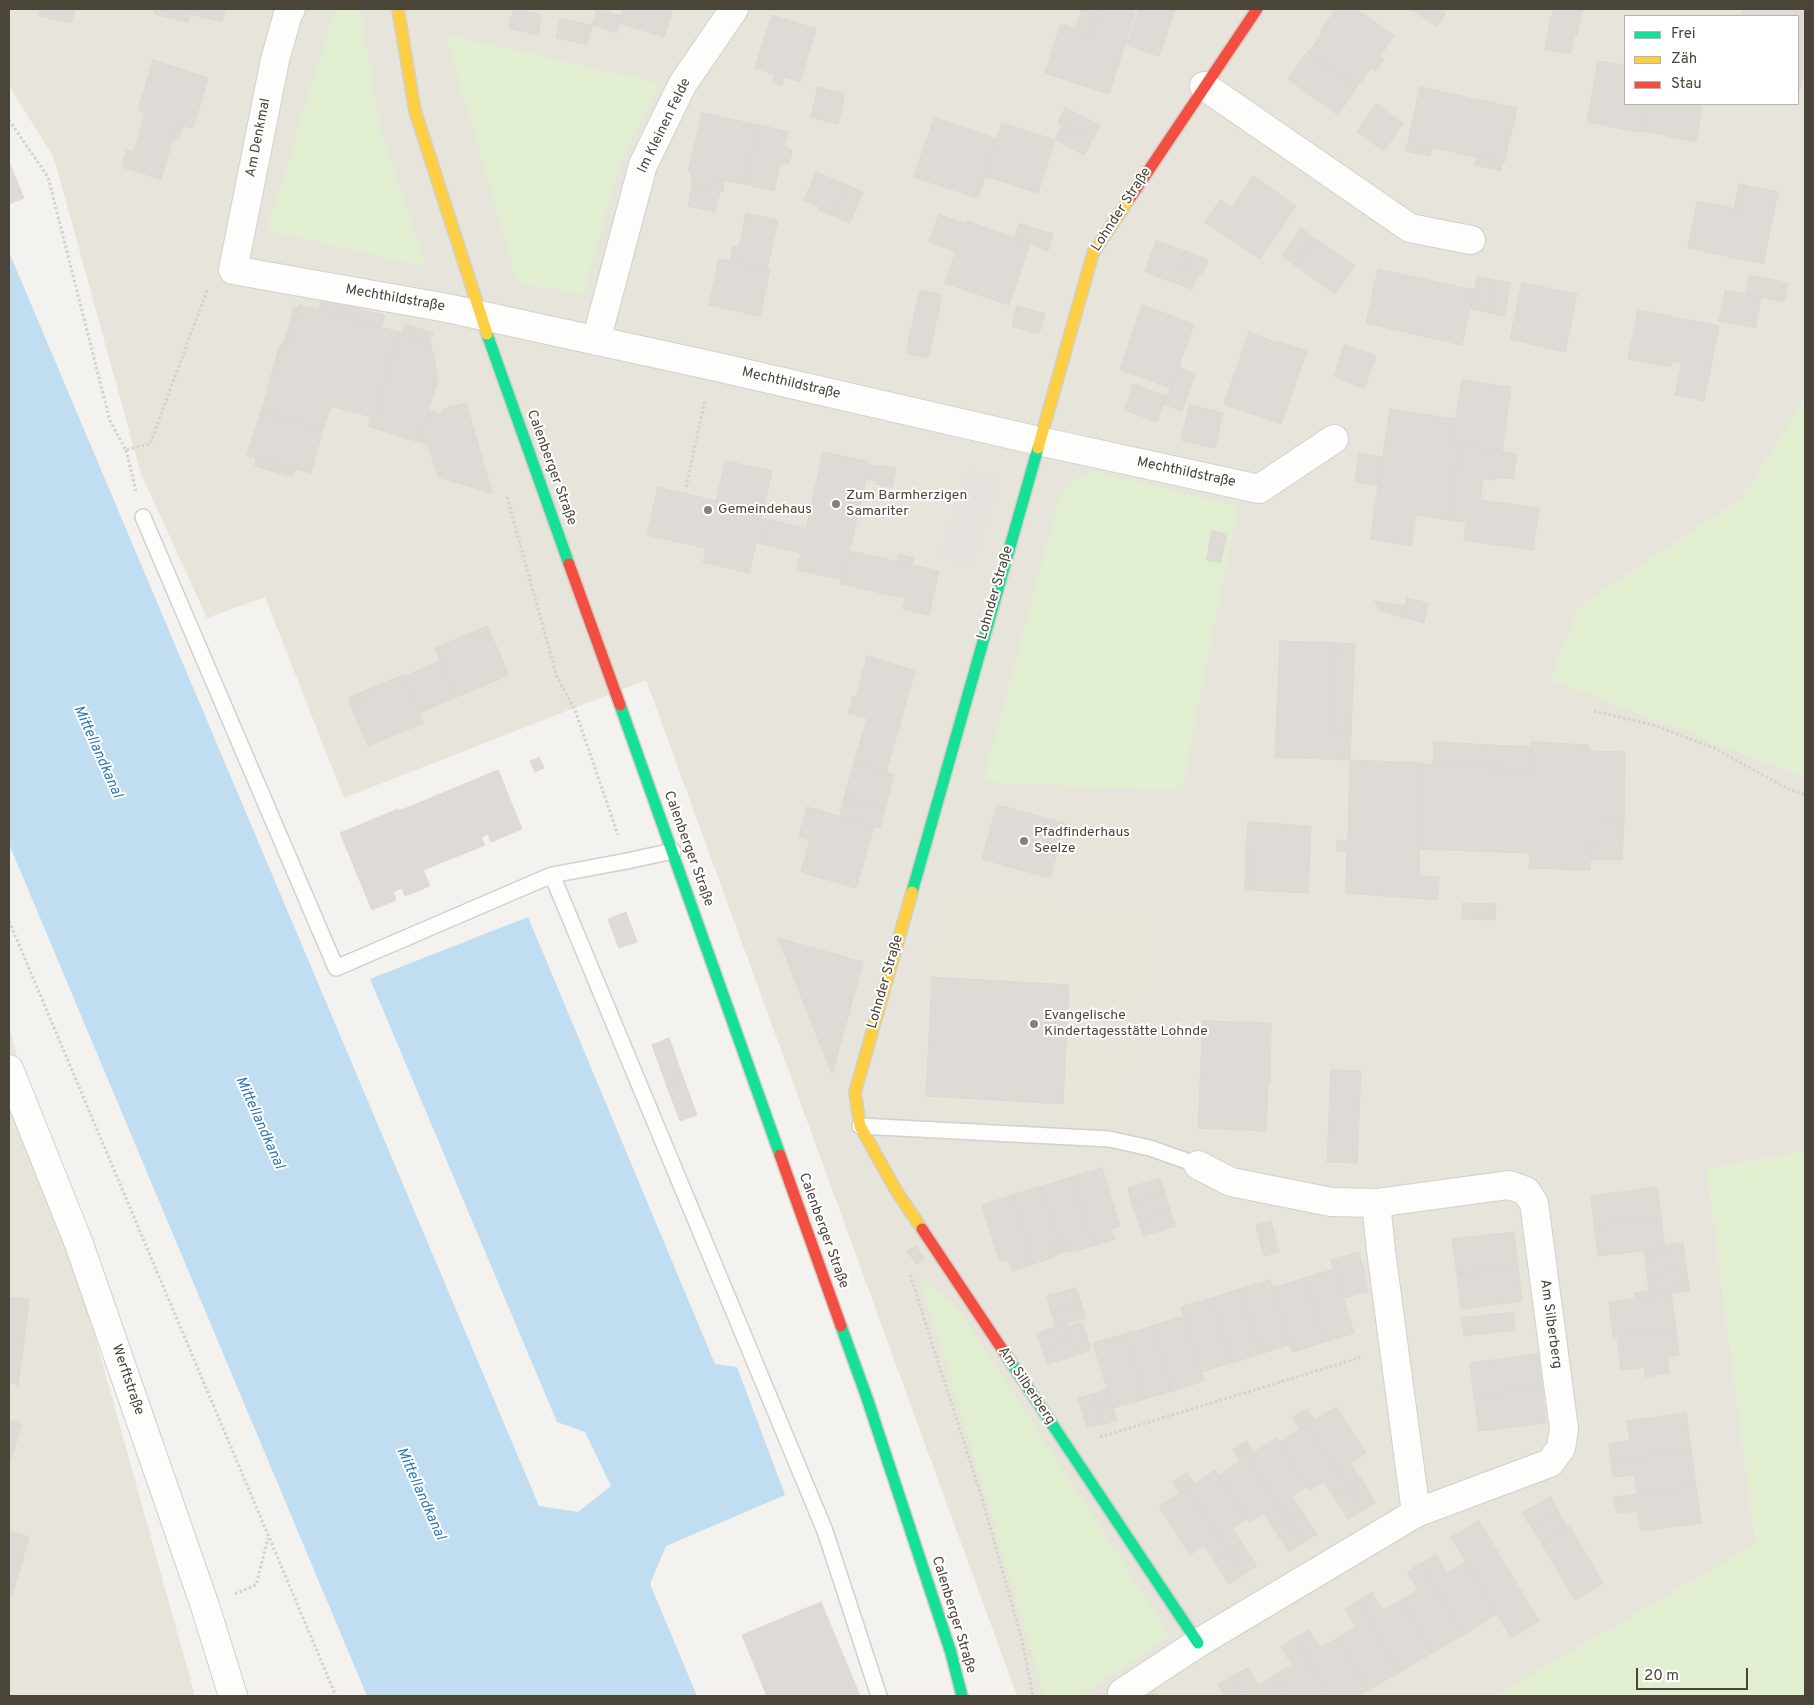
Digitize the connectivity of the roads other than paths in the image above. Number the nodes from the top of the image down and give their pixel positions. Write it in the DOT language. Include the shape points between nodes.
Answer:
graph roads {
  1 [pos="292,9"];
  2 [pos="398,9"];
  3 [pos="734,9"];
  4 [pos="1258,9"];
  5 [pos="1204,86"];
  6 [pos="1471,240"];
  7 [pos="233,270"];
  8 [pos="481,316"];
  9 [pos="596,341"];
  10 [pos="1334,439"];
  11 [pos="1038,441"];
  12 [pos="143,517"];
  13 [pos="673,851"];
  14 [pos="552,875"];
  15 [pos="9,1069"];
  16 [pos="860,1126"];
  17 [pos="1198,1165"];
  18 [pos="1376,1203"];
  19 [pos="1416,1513"];
  20 [pos="1198,1643"];
  21 [pos="1122,1693"];
  22 [pos="233,1696"];
  23 [pos="879,1696"];
  24 [pos="962,1696"];
  1 -- 7 [label="street, Am Denkmal" via="275,60"];
  2 -- 8 [label="street, Calenberger Straße" via="415,111"];
  3 -- 9 [label="street, Im Kleinen Felde" via="682,85 643,165"];
  4 -- 5 [label="street, Lohnder Straße"];
  5 -- 6 [label="street" via="1410,228"];
  5 -- 11 [label="street, Lohnder Straße" via="1093,253"];
  7 -- 8 [label="street, Mechthildstraße"];
  8 -- 9 [label="street, Mechthildstraße"];
  8 -- 13 [label="street, Calenberger Straße"];
  9 -- 11 [label="street, Mechthildstraße"];
  10 -- 11 [label="street, Mechthildstraße" via="1259,489"];
  11 -- 16 [label="street, Lohnder Straße" via="855,1092"];
  12 -- 14 [label="lane" via="336,968"];
  13 -- 14 [label="lane"];
  13 -- 24 [label="street, Calenberger Straße" via="867,1398 951,1653"];
  14 -- 23 [label="lane" via="825,1531"];
  15 -- 22 [label="street, Werftstraße" via="79,1244 205,1606"];
  16 -- 17 [label="lane" via="1109,1139 1150,1148"];
  16 -- 20 [label="street, Am Silberberg" via="897,1192"];
  17 -- 18 [label="street, Am Silberberg" via="1231,1182 1331,1202"];
  18 -- 19 [label="street"];
  18 -- 19 [label="street, Am Silberberg" via="1509,1185 1526,1191 1534,1203 1564,1429 1562,1448 1550,1463"];
  19 -- 20 [label="street, Am Silberberg"];
  20 -- 21 [label="street, Am Silberberg"];
}
